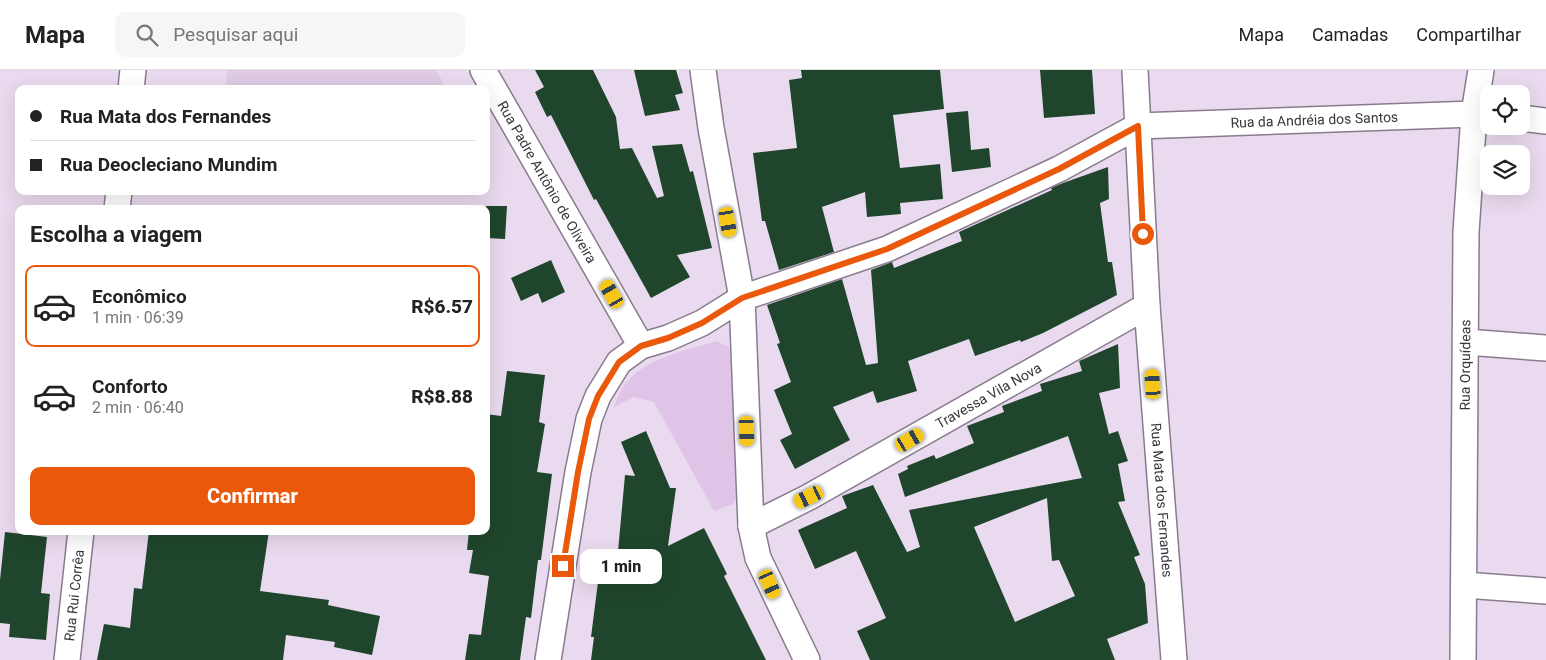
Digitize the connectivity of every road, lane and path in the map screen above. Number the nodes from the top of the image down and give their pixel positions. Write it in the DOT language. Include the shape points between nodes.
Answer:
graph roads {
  1 [pos="133,70"];
  2 [pos="483,70"];
  3 [pos="703,70"];
  4 [pos="1135,70"];
  5 [pos="1481,70"];
  6 [pos="131,85"];
  7 [pos="1481,85"];
  8 [pos="1480,114"];
  9 [pos="1530,119"];
  10 [pos="1546,121"];
  11 [pos="1138,126"];
  12 [pos="1480,129"];
  13 [pos="742,298"];
  14 [pos="1147,306"];
  15 [pos="1466,342"];
  16 [pos="641,346"];
  17 [pos="1546,348"];
  18 [pos="751,526"];
  19 [pos="81,535"];
  20 [pos="1464,585"];
  21 [pos="1546,591"];
  22 [pos="67,660"];
  23 [pos="548,660"];
  24 [pos="807,660"];
  25 [pos="1174,660"];
  26 [pos="1463,660"];
  1 -- 6 [label="street"];
  2 -- 16 [label="street, Rua Padre Antônio de Oliveira"];
  3 -- 13 [label="street"];
  4 -- 11 [label="street, Rua Mata dos Fernandes"];
  5 -- 7 [label="street, Rua Orquídeas"];
  8 -- 11 [label="street, Rua da Andréia dos Santos"];
  9 -- 10 [label="street"];
  11 -- 13 [label="street" via="1059,169 887,249"];
  11 -- 14 [label="street, Rua Mata dos Fernandes"];
  12 -- 15 [label="street, Rua Orquídeas" via="1466,232"];
  13 -- 16 [label="street" via="702,323"];
  13 -- 18 [label="street"];
  14 -- 18 [label="street, Travessa Vila Nova" via="809,497"];
  14 -- 25 [label="street, Rua Mata dos Fernandes"];
  15 -- 17 [label="street"];
  15 -- 20 [label="street, Rua Orquídeas"];
  16 -- 23 [label="street" via="619,362 598,396 589,419"];
  18 -- 24 [label="street" via="758,558"];
  19 -- 22 [label="street, Rua Rui Corrêa"];
  20 -- 21 [label="street"];
  20 -- 26 [label="street, Rua Orquídeas"];
}
